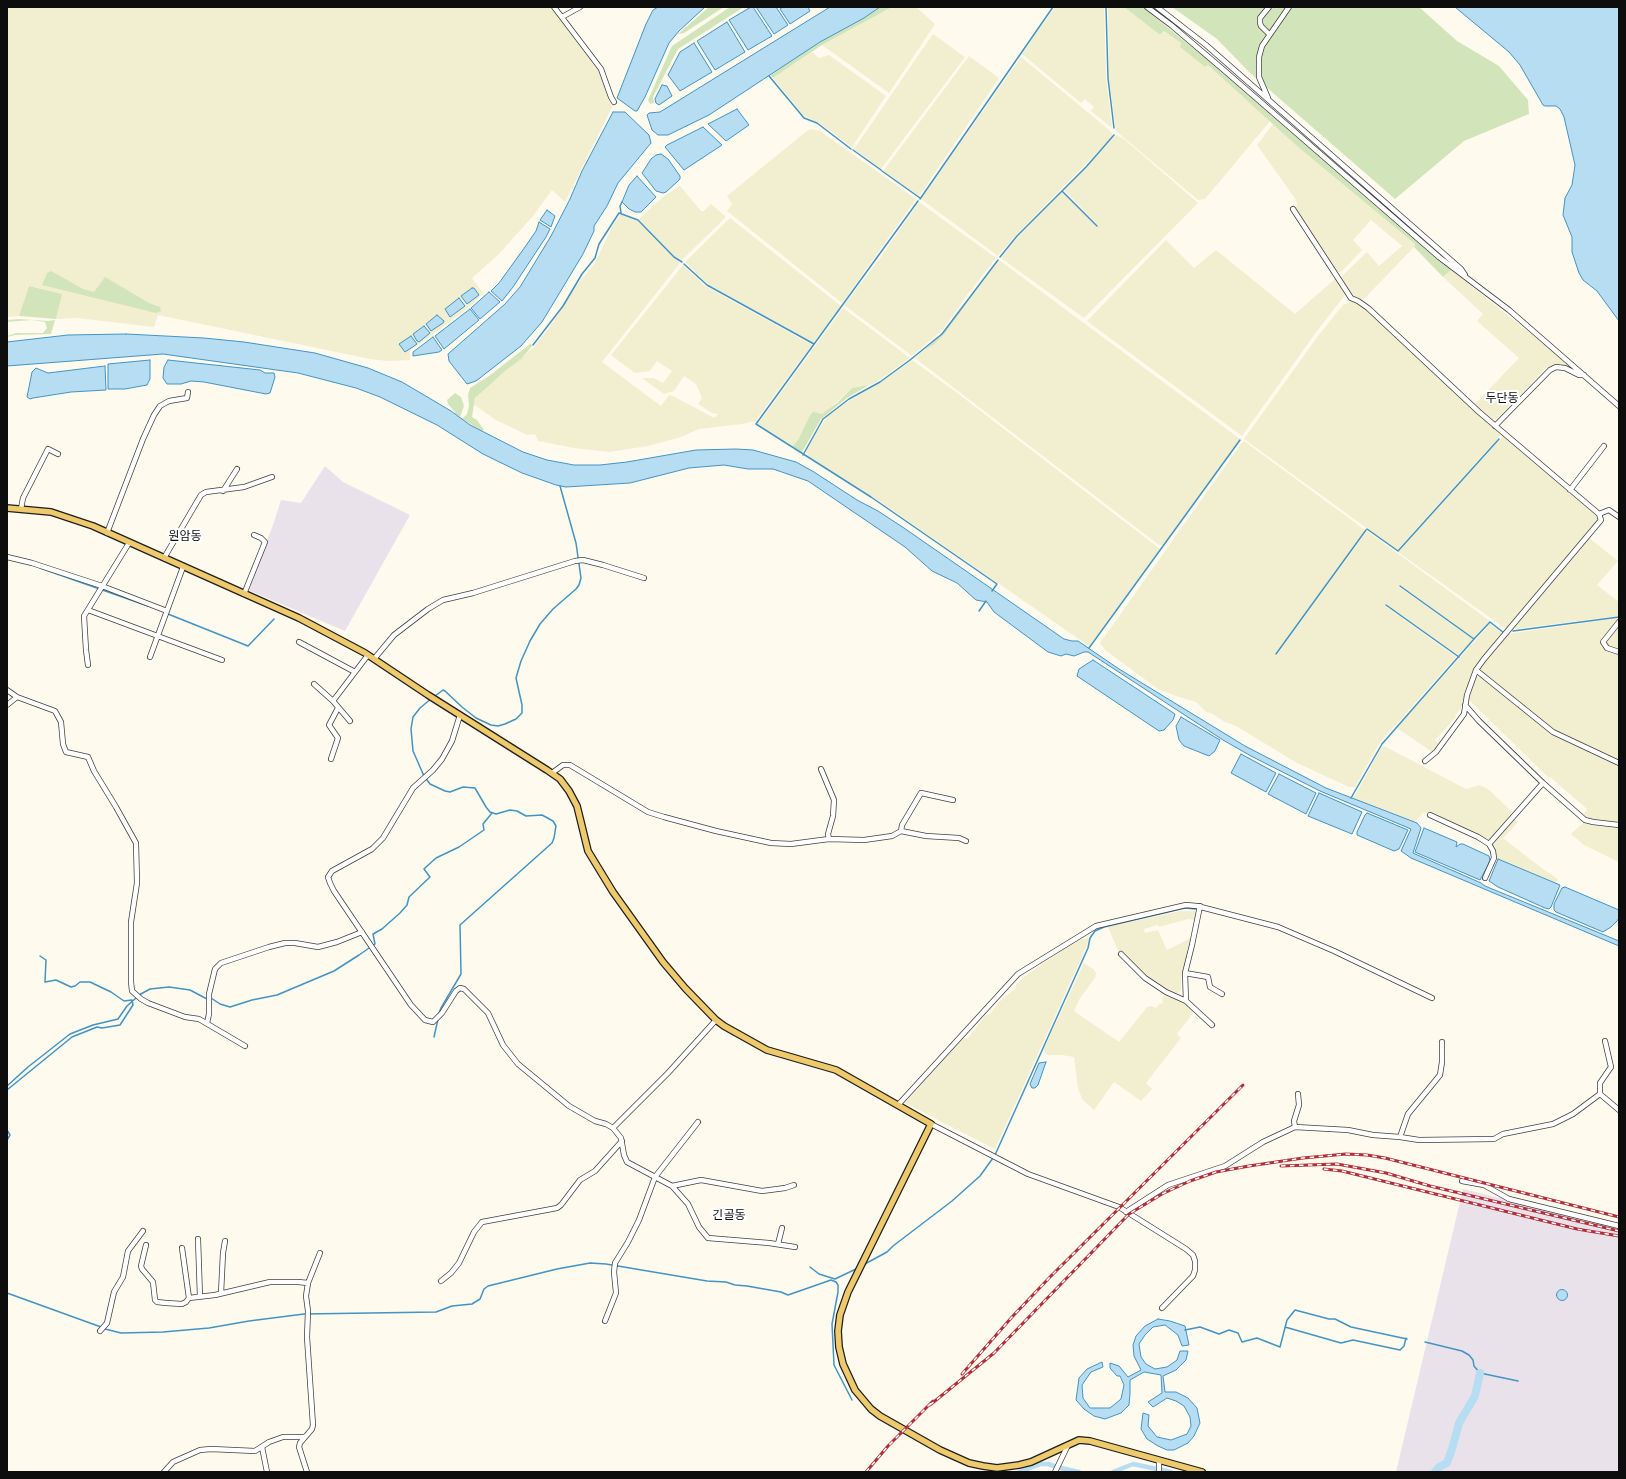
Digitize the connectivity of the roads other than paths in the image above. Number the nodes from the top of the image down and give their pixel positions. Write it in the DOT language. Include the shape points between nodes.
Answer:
graph roads {
  1 [pos="554,7"];
  2 [pos="580,7"];
  3 [pos="1147,7"];
  4 [pos="1157,7"];
  5 [pos="1269,7"];
  6 [pos="1289,7"];
  7 [pos="562,18"];
  8 [pos="1269,34"];
  9 [pos="614,102"];
  10 [pos="1272,103"];
  11 [pos="1293,209"];
  12 [pos="1467,278"];
  13 [pos="1584,375"];
  14 [pos="188,392"];
  15 [pos="1619,406"];
  16 [pos="1495,426"];
  17 [pos="1604,446"];
  18 [pos="58,454"];
  19 [pos="237,469"];
  20 [pos="272,477"];
  21 [pos="1570,490"];
  22 [pos="223,491"];
  23 [pos="7,508"];
  24 [pos="21,509"];
  25 [pos="1599,514"];
  26 [pos="1619,517"];
  27 [pos="107,533"];
  28 [pos="254,535"];
  29 [pos="129,543"];
  30 [pos="7,556"];
  31 [pos="164,558"];
  32 [pos="183,567"];
  33 [pos="644,578"];
  34 [pos="102,586"];
  35 [pos="244,594"];
  36 [pos="88,610"];
  37 [pos="167,612"];
  38 [pos="1619,622"];
  39 [pos="158,636"];
  40 [pos="299,642"];
  41 [pos="1619,652"];
  42 [pos="368,655"];
  43 [pos="150,657"];
  44 [pos="374,659"];
  45 [pos="222,660"];
  46 [pos="88,664"];
  47 [pos="1476,670"];
  48 [pos="355,672"];
  49 [pos="314,684"];
  50 [pos="7,690"];
  51 [pos="17,697"];
  52 [pos="333,700"];
  53 [pos="1465,705"];
  54 [pos="7,706"];
  55 [pos="338,708"];
  56 [pos="460,715"];
  57 [pos="350,721"];
  58 [pos="331,759"];
  59 [pos="1425,761"];
  60 [pos="1619,763"];
  61 [pos="821,769"];
  62 [pos="552,773"];
  63 [pos="1543,783"];
  64 [pos="953,800"];
  65 [pos="1430,816"];
  66 [pos="1619,825"];
  67 [pos="901,831"];
  68 [pos="829,839"];
  69 [pos="966,841"];
  70 [pos="1488,844"];
  71 [pos="1485,878"];
  72 [pos="1200,906"];
  73 [pos="362,932"];
  74 [pos="1121,954"];
  75 [pos="1184,973"];
  76 [pos="1222,994"];
  77 [pos="1432,998"];
  78 [pos="1186,1001"];
  79 [pos="716,1020"];
  80 [pos="207,1023"];
  81 [pos="1212,1025"];
  82 [pos="1605,1041"];
  83 [pos="1442,1042"];
  84 [pos="245,1046"];
  85 [pos="1298,1094"];
  86 [pos="1600,1094"];
  87 [pos="898,1105"];
  88 [pos="1619,1110"];
  89 [pos="698,1122"];
  90 [pos="931,1124"];
  91 [pos="1295,1127"];
  92 [pos="613,1128"];
  93 [pos="1400,1137"];
  94 [pos="622,1141"];
  95 [pos="655,1177"];
  96 [pos="1462,1181"];
  97 [pos="794,1185"];
  98 [pos="672,1186"];
  99 [pos="1126,1212"];
  100 [pos="1619,1226"];
  101 [pos="782,1228"];
  102 [pos="143,1231"];
  103 [pos="198,1239"];
  104 [pos="225,1240"];
  105 [pos="778,1244"];
  106 [pos="146,1245"];
  107 [pos="795,1247"];
  108 [pos="182,1248"];
  109 [pos="320,1253"];
  110 [pos="441,1281"];
  111 [pos="308,1283"];
  112 [pos="221,1293"];
  113 [pos="200,1297"];
  114 [pos="189,1298"];
  115 [pos="1162,1308"];
  116 [pos="605,1321"];
  117 [pos="100,1331"];
  118 [pos="304,1437"];
  119 [pos="1069,1443"];
  120 [pos="262,1447"];
  121 [pos="1159,1461"];
  122 [pos="164,1472"];
  123 [pos="267,1472"];
  124 [pos="307,1472"];
  125 [pos="1055,1472"];
  126 [pos="1159,1472"];
  127 [pos="1202,1472"];
  1 -- 7 [label="street"];
  2 -- 7 [label="street"];
  3 -- 12 [label="street" via="1176,29 1439,257"];
  4 -- 10 [label="street" via="1206,45"];
  5 -- 8 [label="street" via="1260,18 1260,23"];
  6 -- 8 [label="street"];
  7 -- 9 [label="street" via="601,69"];
  8 -- 10 [label="street" via="1259,56 1259,77"];
  10 -- 12 [label="street" via="1461,269"];
  11 -- 16 [label="street" via="1351,298 1368,308"];
  12 -- 13 [label="street" via="1509,310"];
  13 -- 15 [label="street"];
  13 -- 16 [label="street" via="1565,368 1556,367 1550,370"];
  14 -- 27 [label="street" via="187,398 169,401 160,406 154,415"];
  16 -- 21 [label="street"];
  17 -- 21 [label="street"];
  18 -- 24 [label="street" via="48,449 23,498"];
  19 -- 22 [label="street"];
  20 -- 22 [label="street"];
  21 -- 25 [label="street"];
  22 -- 31 [label="street" via="206,492 198,498"];
  23 -- 24 [label="main road"];
  24 -- 27 [label="main road" via="51,512"];
  25 -- 26 [label="street" via="1609,510"];
  25 -- 47 [label="street" via="1601,520 1597,526"];
  27 -- 29 [label="main road"];
  28 -- 35 [label="street" via="265,542"];
  29 -- 31 [label="main road"];
  29 -- 34 [label="street"];
  30 -- 34 [label="street"];
  31 -- 32 [label="main road"];
  32 -- 35 [label="main road"];
  32 -- 37 [label="street"];
  33 -- 44 [label="street" via="583,560 443,600 394,635"];
  34 -- 36 [label="street"];
  34 -- 37 [label="street"];
  35 -- 42 [label="main road" via="299,618"];
  36 -- 39 [label="street"];
  36 -- 46 [label="street" via="84,616"];
  37 -- 39 [label="street"];
  38 -- 41 [label="street" via="1603,642 1607,648"];
  39 -- 43 [label="street"];
  39 -- 45 [label="street"];
  40 -- 48 [label="street"];
  42 -- 44 [label="main road"];
  42 -- 48 [label="street"];
  44 -- 56 [label="main road"];
  47 -- 53 [label="street"];
  47 -- 60 [label="street" via="1552,732"];
  48 -- 52 [label="street"];
  49 -- 52 [label="street"];
  50 -- 51 [label="street"];
  51 -- 54 [label="street"];
  51 -- 80 [label="street" via="55,711 61,722 66,752 88,757 136,843 137,883 131,922 132,991 148,1003"];
  52 -- 55 [label="street"];
  53 -- 59 [label="street" via="1464,714 1436,752"];
  53 -- 63 [label="street" via="1478,721"];
  55 -- 57 [label="street"];
  55 -- 58 [label="street" via="329,725 338,738"];
  56 -- 62 [label="main road"];
  56 -- 73 [label="street" via="452,741 442,759 413,788 383,838 372,848 332,871 328,877 334,891"];
  61 -- 68 [label="street" via="834,800"];
  62 -- 68 [label="street" via="563,765 570,765 648,812 716,831 770,843 792,844"];
  62 -- 79 [label="main road" via="560,779 577,806 588,851 613,892 663,962"];
  63 -- 66 [label="street" via="1585,820"];
  63 -- 70 [label="street"];
  64 -- 67 [label="street" via="921,793"];
  65 -- 70 [label="street"];
  67 -- 68 [label="street" via="892,836 864,840"];
  67 -- 69 [label="street"];
  70 -- 71 [label="street" via="1494,858"];
  72 -- 75 [label="street"];
  72 -- 77 [label="street" via="1278,927"];
  72 -- 87 [label="street" via="1186,905 1096,926 1018,974"];
  73 -- 80 [label="street" via="318,947 285,943 221,963 215,969 209,994"];
  73 -- 92 [label="street" via="411,1005 425,1020 433,1022 456,991 464,989 488,1013 503,1045 518,1064 569,1106"];
  74 -- 78 [label="street" via="1145,978"];
  75 -- 76 [label="street" via="1208,977 1210,987"];
  75 -- 78 [label="street"];
  78 -- 81 [label="street"];
  79 -- 87 [label="main road" via="767,1050 836,1070"];
  79 -- 92 [label="street"];
  80 -- 84 [label="street"];
  82 -- 86 [label="street" via="1611,1067 1600,1083"];
  83 -- 93 [label="street" via="1440,1075 1408,1114"];
  85 -- 91 [label="street"];
  86 -- 88 [label="street"];
  86 -- 93 [label="street" via="1573,1114 1553,1124 1503,1134 1494,1139 1419,1140"];
  87 -- 90 [label="main road"];
  89 -- 95 [label="street"];
  90 -- 99 [label="street" via="1028,1174 1112,1204"];
  90 -- 119 [label="main road" via="844,1303 838,1331 839,1348 846,1372 861,1399 880,1416 940,1450 969,1463 997,1468 1019,1465 1031,1462"];
  91 -- 93 [label="street" via="1348,1130"];
  91 -- 99 [label="street" via="1263,1142 1225,1166 1168,1185"];
  92 -- 94 [label="street"];
  94 -- 95 [label="street" via="627,1162"];
  94 -- 110 [label="street" via="595,1171 580,1180 557,1208 482,1222 474,1232 459,1263"];
  95 -- 98 [label="street"];
  95 -- 116 [label="street" via="639,1220 615,1263 616,1293"];
  96 -- 100 [label="street" via="1484,1185 1510,1199"];
  97 -- 98 [label="street" via="762,1191 701,1180"];
  98 -- 105 [label="street" via="688,1204 699,1227 708,1238"];
  99 -- 115 [label="street" via="1193,1255 1193,1276"];
  101 -- 105 [label="street"];
  102 -- 117 [label="street" via="128,1251 123,1277 114,1292 107,1323"];
  103 -- 113 [label="street"];
  104 -- 112 [label="street"];
  105 -- 107 [label="street"];
  106 -- 114 [label="street" via="141,1266 153,1282 155,1300 182,1304"];
  108 -- 114 [label="street"];
  109 -- 111 [label="street"];
  111 -- 112 [label="street" via="270,1282"];
  111 -- 118 [label="street" via="307,1337 313,1426"];
  112 -- 113 [label="street"];
  113 -- 114 [label="street"];
  118 -- 120 [label="street" via="283,1437"];
  118 -- 124 [label="street" via="299,1447"];
  119 -- 121 [label="main road" via="1079,1440 1090,1441"];
  119 -- 125 [label="street"];
  120 -- 122 [label="street" via="255,1451 211,1448 196,1451 173,1462"];
  120 -- 123 [label="street"];
  121 -- 126 [label="street"];
  121 -- 127 [label="main road"];
}
